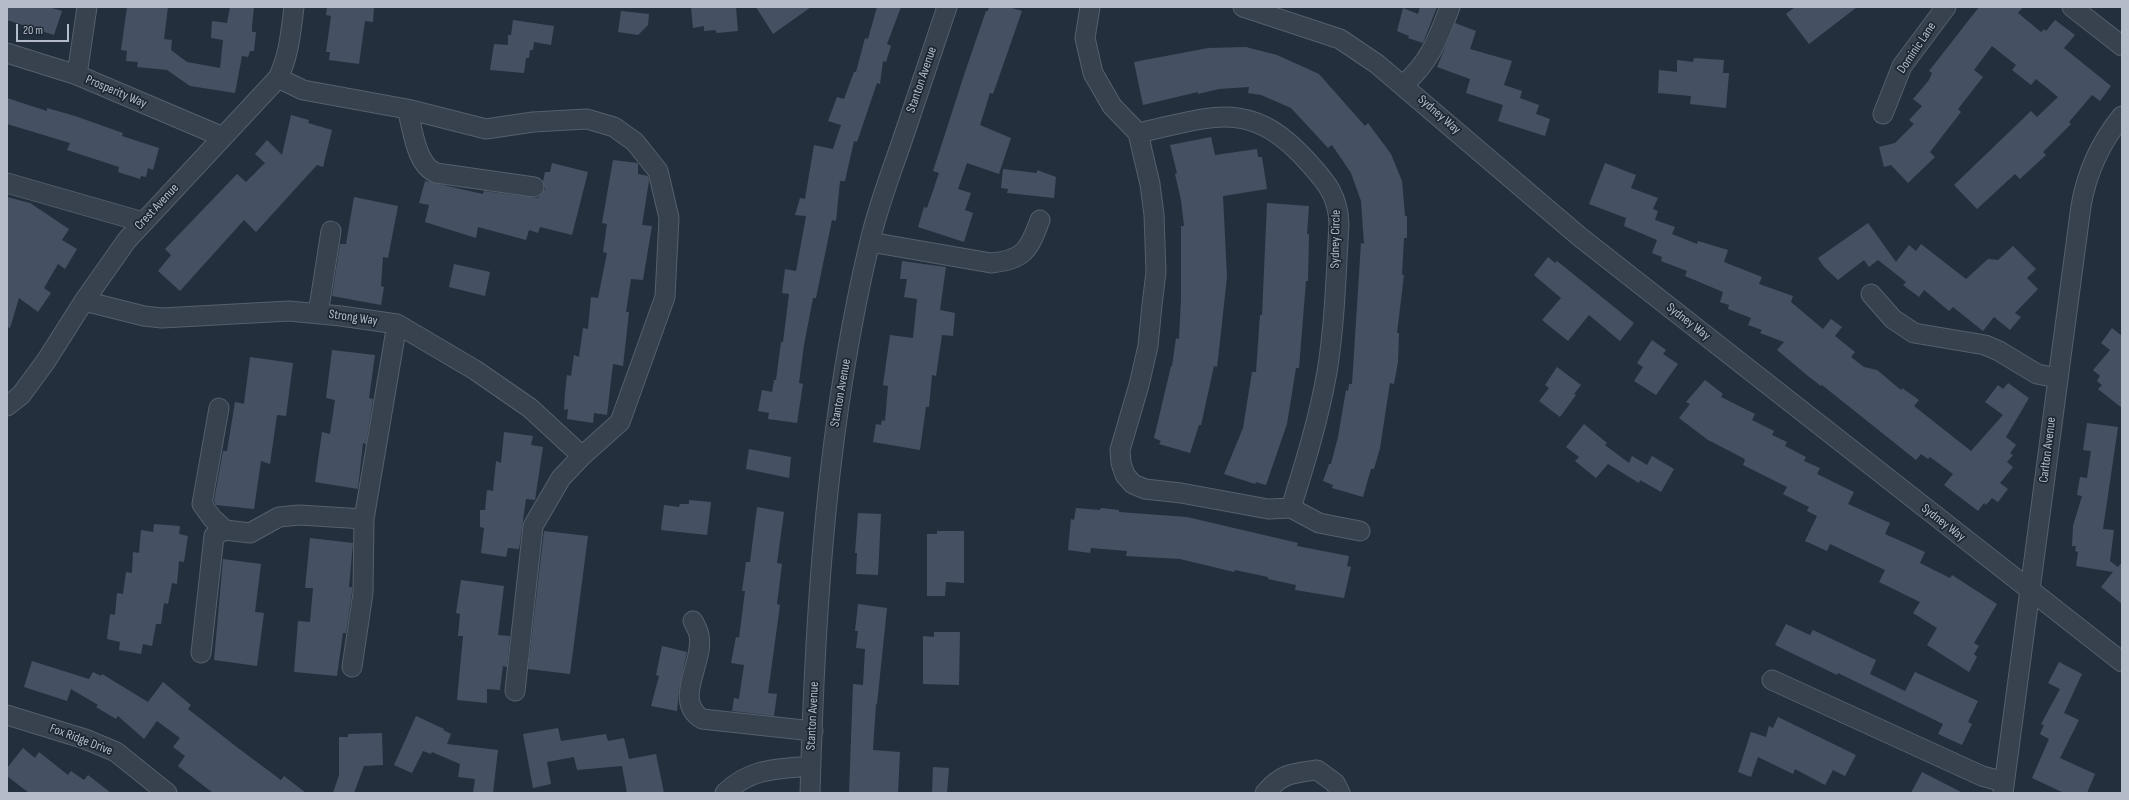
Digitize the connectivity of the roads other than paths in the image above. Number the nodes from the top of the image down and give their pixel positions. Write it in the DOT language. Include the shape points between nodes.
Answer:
graph roads {
  1 [pos="87,7"];
  2 [pos="294,7"];
  3 [pos="947,7"];
  4 [pos="1090,7"];
  5 [pos="1244,7"];
  6 [pos="1450,7"];
  7 [pos="1946,7"];
  8 [pos="2072,7"];
  9 [pos="2122,46"];
  10 [pos="7,53"];
  11 [pos="77,75"];
  12 [pos="278,78"];
  13 [pos="1404,84"];
  14 [pos="407,108"];
  15 [pos="1883,114"];
  16 [pos="2122,116"];
  17 [pos="1138,133"];
  18 [pos="223,137"];
  19 [pos="7,183"];
  20 [pos="534,187"];
  21 [pos="1040,220"];
  22 [pos="143,222"];
  23 [pos="331,231"];
  24 [pos="870,242"];
  25 [pos="1871,294"];
  26 [pos="84,301"];
  27 [pos="318,314"];
  28 [pos="397,324"];
  29 [pos="2057,378"];
  30 [pos="7,406"];
  31 [pos="219,408"];
  32 [pos="582,456"];
  33 [pos="1291,508"];
  34 [pos="364,520"];
  35 [pos="225,530"];
  36 [pos="1360,531"];
  37 [pos="2030,591"];
  38 [pos="693,621"];
  39 [pos="201,654"];
  40 [pos="2122,662"];
  41 [pos="352,667"];
  42 [pos="1772,680"];
  43 [pos="515,691"];
  44 [pos="7,715"];
  45 [pos="813,731"];
  46 [pos="811,766"];
  47 [pos="2004,788"];
  48 [pos="167,793"];
  49 [pos="725,793"];
  50 [pos="810,793"];
  51 [pos="1265,793"];
  52 [pos="1340,793"];
  1 -- 11 [label="street"];
  2 -- 12 [label="street, Crest Avenue" via="289,46"];
  3 -- 24 [label="street, Stanton Avenue" via="883,195"];
  4 -- 17 [label="street" via="1086,38 1093,73 1112,106"];
  5 -- 13 [label="street, Sydney Way" via="1340,39"];
  6 -- 13 [label="street" via="1432,53 1417,73"];
  7 -- 15 [label="street, Dominic Lane" via="1902,66"];
  8 -- 9 [label="street"];
  10 -- 11 [label="street, Prosperity Way"];
  11 -- 18 [label="street, Prosperity Way"];
  12 -- 14 [label="street" via="302,90"];
  12 -- 18 [label="street, Crest Avenue"];
  13 -- 37 [label="street, Sydney Way" via="1580,237"];
  14 -- 20 [label="street" via="420,156 428,169 436,173"];
  14 -- 32 [label="street" via="486,130 533,122 587,118 614,127 635,142 658,171 669,218 665,297 620,422"];
  16 -- 29 [label="street, Carlton Avenue" via="2102,143 2091,165 2083,191"];
  17 -- 33 [label="street" via="1150,184 1156,272 1148,346 1120,450 1125,475 1133,484 1145,489 1181,492 1268,509"];
  17 -- 33 [label="street, Sydney Circle" via="1213,117 1248,119 1268,127 1294,146 1327,183 1334,196 1339,209 1339,224 1327,373 1307,457"];
  18 -- 22 [label="street, Crest Avenue"];
  19 -- 22 [label="street"];
  21 -- 24 [label="street" via="1026,250 1010,261 991,263"];
  22 -- 26 [label="street, Crest Avenue" via="127,240"];
  23 -- 27 [label="street"];
  24 -- 45 [label="street, Stanton Avenue" via="833,444 825,517"];
  25 -- 29 [label="street" via="1893,319 1914,333 1985,346 1999,351 2037,374"];
  26 -- 27 [label="street, Strong Way" via="162,318 289,311"];
  26 -- 30 [label="street, Crest Avenue" via="46,361 21,395"];
  27 -- 28 [label="street, Strong Way"];
  28 -- 32 [label="street, Strong Way" via="475,370 530,408"];
  28 -- 34 [label="street"];
  29 -- 37 [label="street, Carlton Avenue"];
  31 -- 35 [label="street" via="202,504"];
  32 -- 43 [label="street" via="561,478 533,526"];
  33 -- 36 [label="street" via="1319,523"];
  34 -- 35 [label="street" via="279,517 250,533"];
  34 -- 41 [label="street" via="363,593"];
  35 -- 39 [label="street" via="214,536"];
  37 -- 40 [label="street, Sydney Way"];
  37 -- 47 [label="street, Carlton Avenue"];
  38 -- 45 [label="street" via="699,636 697,659 688,695 695,715 702,719"];
  42 -- 47 [label="street"];
  44 -- 48 [label="street, Fox Ridge Drive" via="85,739 116,752"];
  45 -- 46 [label="street, Stanton Avenue"];
  46 -- 49 [label="street" via="778,768 750,774"];
  46 -- 50 [label="street, Stanton Avenue"];
  51 -- 52 [label="street" via="1275,781 1290,773 1318,770 1334,783"];
}
